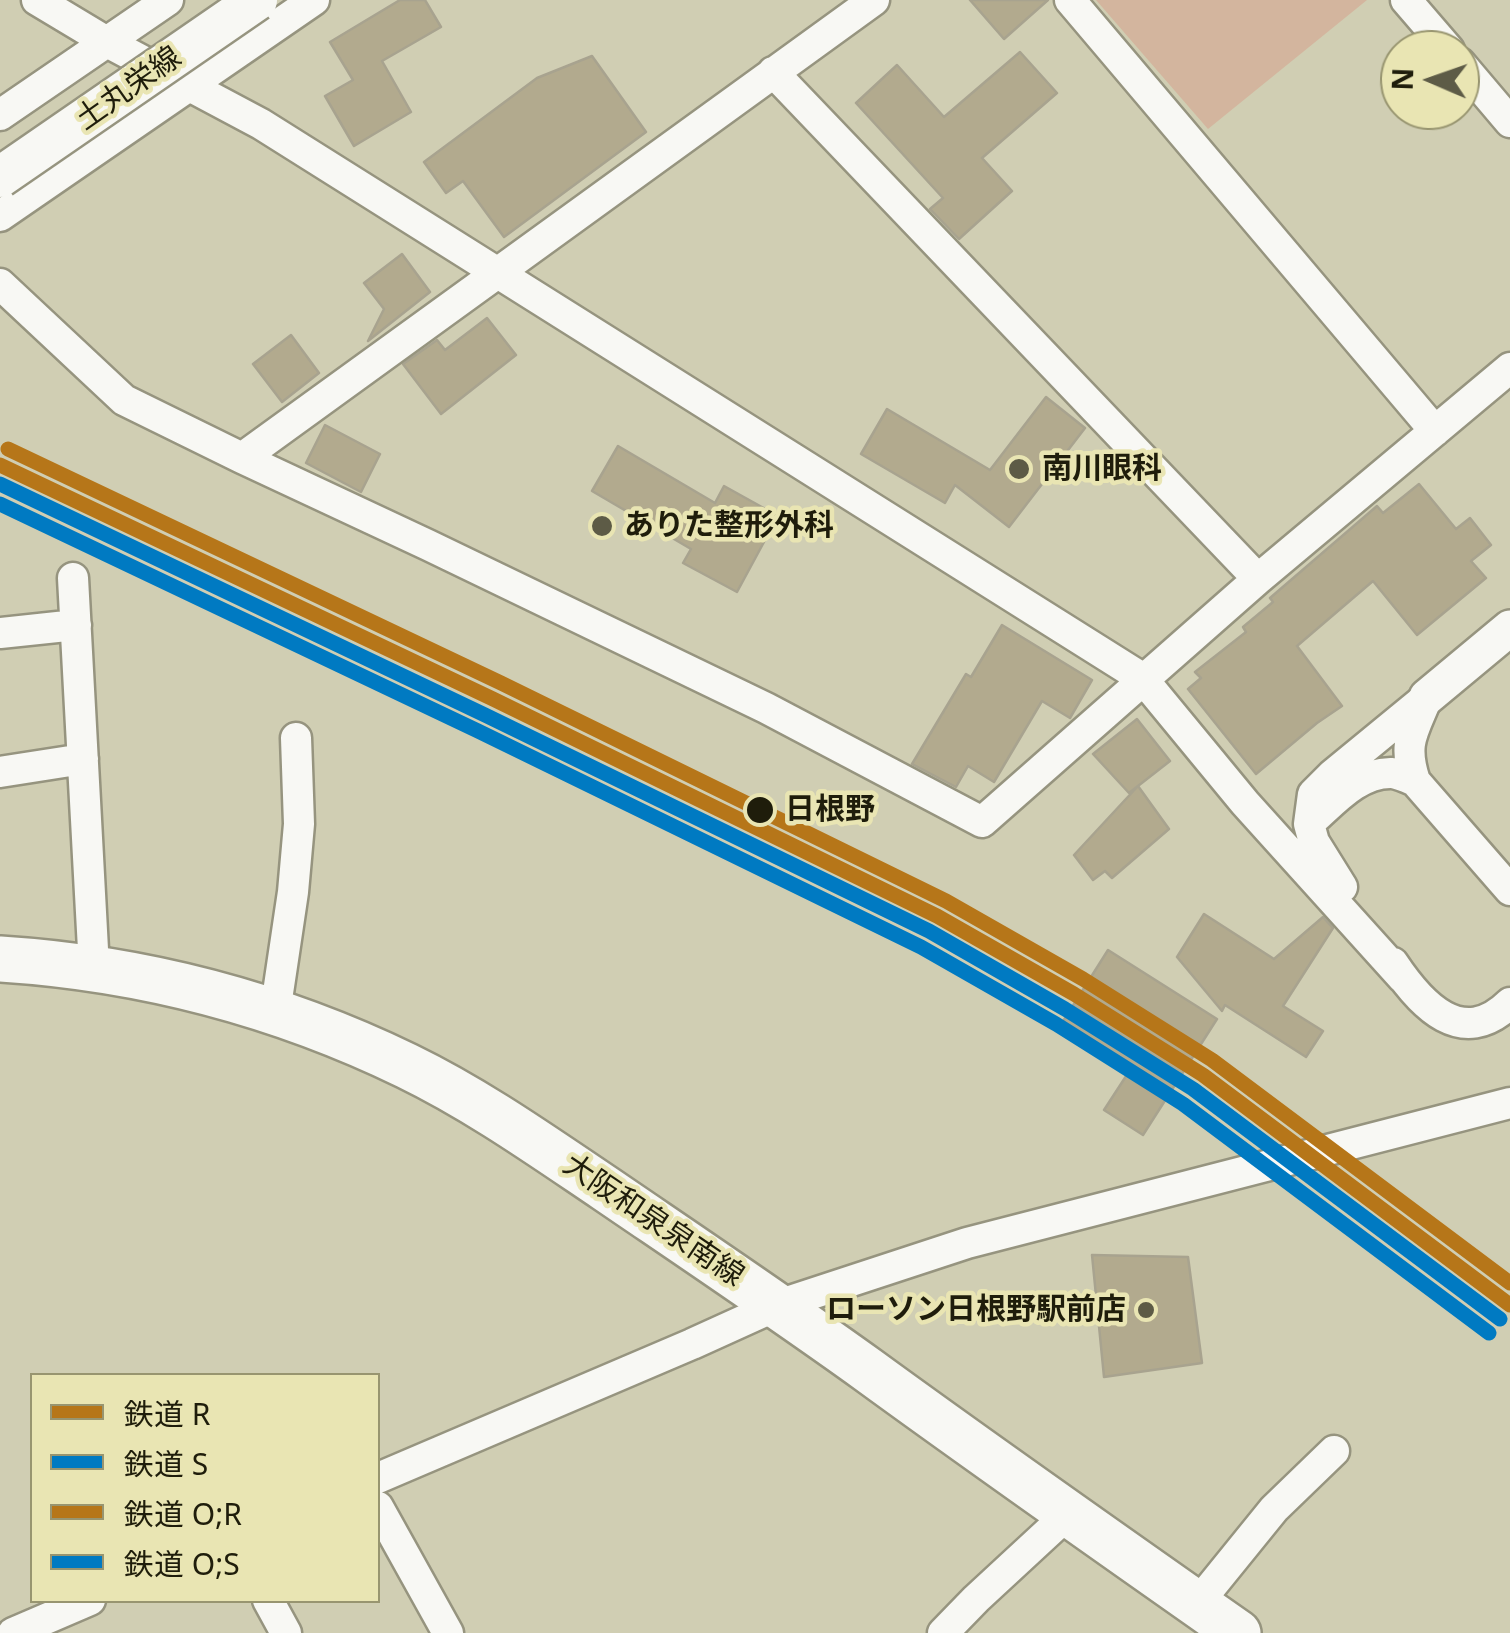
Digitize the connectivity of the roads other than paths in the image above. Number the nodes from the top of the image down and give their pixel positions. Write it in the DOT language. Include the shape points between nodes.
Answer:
graph roads {
  1 [pos="37,0"];
  2 [pos="168,0"];
  3 [pos="258,0"];
  4 [pos="314,0"];
  5 [pos="874,0"];
  6 [pos="1070,0"];
  7 [pos="1406,0"];
  8 [pos="1431,30"];
  9 [pos="107,42"];
  10 [pos="773,72"];
  11 [pos="190,87"];
  12 [pos="1480,87"];
  13 [pos="0,115"];
  14 [pos="1510,122"];
  15 [pos="0,178"];
  16 [pos="0,216"];
  17 [pos="496,272"];
  18 [pos="0,284"];
  19 [pos="1510,368"];
  20 [pos="1436,431"];
  21 [pos="242,458"];
  22 [pos="73,578"];
  23 [pos="1258,578"];
  24 [pos="76,625"];
  25 [pos="1510,628"];
  26 [pos="0,633"];
  27 [pos="1142,678"];
  28 [pos="1427,698"];
  29 [pos="296,738"];
  30 [pos="83,760"];
  31 [pos="0,772"];
  32 [pos="1415,780"];
  33 [pos="1309,824"];
  34 [pos="1510,890"];
  35 [pos="0,959"];
  36 [pos="94,968"];
  37 [pos="1404,978"];
  38 [pos="1510,1003"];
  39 [pos="275,1013"];
  40 [pos="1510,1102"];
  41 [pos="778,1305"];
  42 [pos="1334,1452"];
  43 [pos="380,1477"];
  44 [pos="380,1511"];
  45 [pos="1070,1513"];
  46 [pos="84,1603"];
  47 [pos="270,1603"];
  48 [pos="1197,1604"];
  49 [pos="27,1630"];
  50 [pos="286,1633"];
  51 [pos="448,1633"];
  52 [pos="943,1633"];
  53 [pos="1238,1633"];
  1 -- 9 [label="street"];
  2 -- 9 [label="street"];
  3 -- 15 [label="main road, 土丸栄線, bridge"];
  4 -- 11 [label="street"];
  5 -- 10 [label="street"];
  6 -- 20 [label="street"];
  7 -- 8 [label="street"];
  9 -- 11 [label="street"];
  9 -- 13 [label="street"];
  10 -- 17 [label="street"];
  10 -- 23 [label="street"];
  11 -- 16 [label="street"];
  11 -- 17 [label="street" via="261,124"];
  12 -- 14 [label="street"];
  17 -- 21 [label="street"];
  17 -- 27 [label="street"];
  18 -- 21 [label="street" via="124,400"];
  19 -- 20 [label="street"];
  20 -- 23 [label="street"];
  21 -- 27 [label="street" via="766,708 982,822"];
  22 -- 24 [label="street"];
  23 -- 27 [label="street"];
  24 -- 26 [label="street"];
  24 -- 30 [label="street"];
  25 -- 28 [label="street"];
  27 -- 37 [label="street"];
  28 -- 32 [label="street" via="1410,738"];
  28 -- 33 [label="street" via="1313,794"];
  29 -- 39 [label="street" via="299,824"];
  30 -- 31 [label="street"];
  30 -- 36 [label="street"];
  32 -- 33 [label="street" via="1393,773 1369,776"];
  32 -- 34 [label="street"];
  33 -- 37 [label="street" via="1314,842"];
  35 -- 36 [label="main road, 大阪和泉泉南線"];
  36 -- 39 [label="main road, 大阪和泉泉南線" via="202,989"];
  37 -- 38 [label="street" via="1432,1010 1460,1024 1497,1016"];
  39 -- 41 [label="main road, 大阪和泉泉南線" via="408,1066 464,1097"];
  40 -- 41 [label="street" via="967,1243"];
  41 -- 43 [label="street"];
  41 -- 45 [label="main road, 大阪和泉泉南線"];
  42 -- 48 [label="street" via="1274,1509"];
  44 -- 51 [label="street"];
  45 -- 48 [label="main road, 大阪和泉泉南線"];
  45 -- 52 [label="street"];
  46 -- 49 [label="street"];
  47 -- 50 [label="street"];
  48 -- 53 [label="main road, 大阪和泉泉南線"];
}
